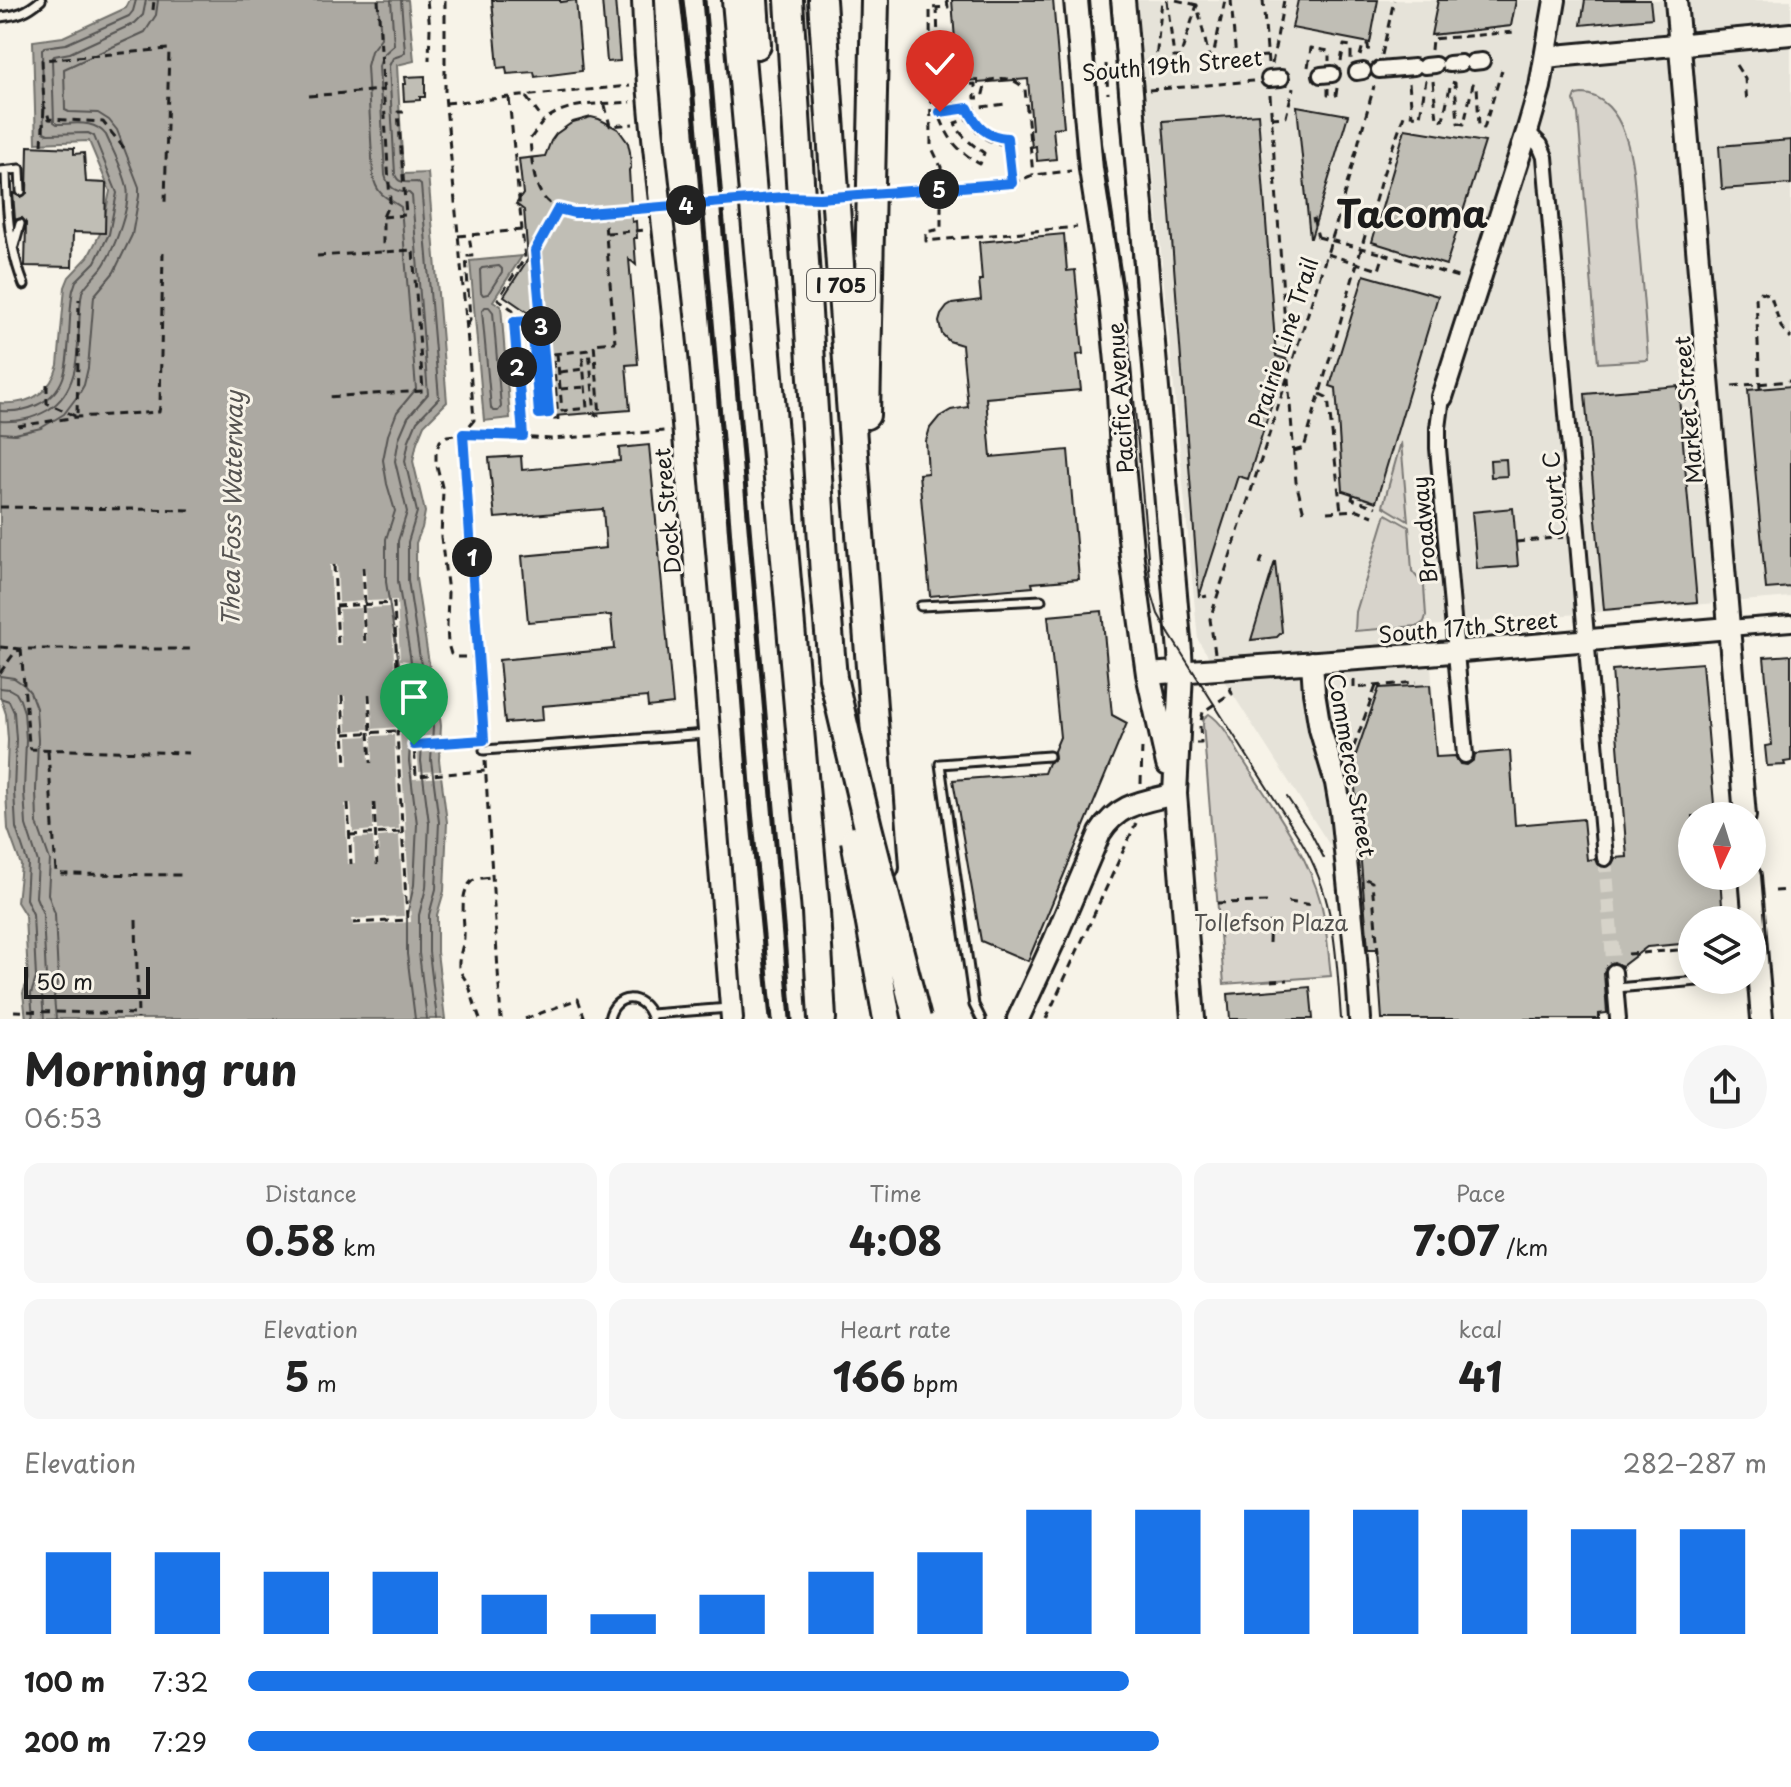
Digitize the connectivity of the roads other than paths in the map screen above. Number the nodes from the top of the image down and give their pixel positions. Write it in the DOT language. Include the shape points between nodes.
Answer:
graph roads {
  1 [pos="41,0"];
  2 [pos="643,0"];
  3 [pos="736,0"];
  4 [pos="754,0"];
  5 [pos="789,0"];
  6 [pos="822,0"];
  7 [pos="875,0"];
  8 [pos="1076,0"];
  9 [pos="1123,0"];
  10 [pos="1555,0"];
  11 [pos="1676,0"];
  12 [pos="0,17"];
  13 [pos="1791,34"];
  14 [pos="1680,44"];
  15 [pos="1545,57"];
  16 [pos="1443,64"];
  17 [pos="1330,74"];
  18 [pos="1527,132"];
  19 [pos="3,171"];
  20 [pos="21,191"];
  21 [pos="20,224"];
  22 [pos="13,248"];
  23 [pos="24,285"];
  24 [pos="1442,397"];
  25 [pos="779,488"];
  26 [pos="864,570"];
  27 [pos="1041,600"];
  28 [pos="921,606"];
  29 [pos="1791,623"];
  30 [pos="1729,628"];
  31 [pos="1588,640"];
  32 [pos="1456,652"];
  33 [pos="1312,662"];
  34 [pos="1181,672"];
  35 [pos="1148,674"];
  36 [pos="833,678"];
  37 [pos="709,734"];
  38 [pos="484,750"];
  39 [pos="1465,755"];
  40 [pos="1049,756"];
  41 [pos="1175,794"];
  42 [pos="1744,802"];
  43 [pos="1605,858"];
  44 [pos="1751,890"];
  45 [pos="1614,972"];
  46 [pos="1678,983"];
  47 [pos="1616,988"];
  48 [pos="732,1014"];
  49 [pos="651,1017"];
  50 [pos="609,1019"];
  51 [pos="822,1019"];
  52 [pos="887,1019"];
  53 [pos="917,1019"];
  54 [pos="981,1019"];
  55 [pos="1018,1019"];
  56 [pos="1193,1019"];
  57 [pos="1360,1019"];
  58 [pos="1618,1019"];
  59 [pos="1762,1019"];
  1 -- 12 [label="lane" via="28,11"];
  2 -- 37 [label="street, Dock Street"];
  3 -- 25 [label="highway"];
  4 -- 25 [label="highway"];
  5 -- 36 [label="highway"];
  6 -- 26 [label="highway, I 705"];
  7 -- 26 [label="highway"];
  8 -- 35 [label="main road, Pacific Avenue"];
  9 -- 34 [label="main road, Pacific Avenue"];
  10 -- 15 [label="street"];
  11 -- 14 [label="street, Market Street"];
  13 -- 14 [label="street"];
  14 -- 15 [label="street"];
  14 -- 30 [label="street, Market Street"];
  15 -- 18 [label="street"];
  16 -- 17 [label="street"];
  18 -- 24 [label="street"];
  18 -- 31 [label="street, Court C" via="1545,157"];
  19 -- 20 [label="lane" via="20,169"];
  19 -- 22 [label="lane"];
  21 -- 22 [label="lane"];
  22 -- 23 [label="lane"];
  24 -- 32 [label="street, Broadway" via="1438,448"];
  25 -- 51 [label="highway"];
  26 -- 52 [label="highway, I 705" via="886,882"];
  27 -- 28 [label="lane"];
  29 -- 30 [label="street, South 17th Street"];
  30 -- 31 [label="street, South 17th Street"];
  30 -- 42 [label="street, Market Street"];
  31 -- 32 [label="street, South 17th Street"];
  31 -- 43 [label="street, Court C"];
  32 -- 33 [label="street, South 17th Street"];
  32 -- 39 [label="street, Broadway"];
  33 -- 34 [label="street, South 17th Street"];
  33 -- 57 [label="street, Commerce Street" via="1320,729 1341,812"];
  34 -- 35 [label="street, South 17th Street"];
  34 -- 41 [label="main road, Pacific Avenue"];
  35 -- 41 [label="main road, Pacific Avenue"];
  36 -- 52 [label="highway, bridge" via="851,821"];
  36 -- 53 [label="highway, bridge"];
  37 -- 38 [label="lane"];
  37 -- 48 [label="street, Dock Street"];
  40 -- 54 [label="lane" via="940,764 974,1005"];
  41 -- 55 [label="street" via="1127,806 1106,824"];
  41 -- 56 [label="main road, Pacific Avenue"];
  44 -- 59 [label="street"];
  45 -- 47 [label="street"];
  46 -- 47 [label="lane"];
  47 -- 58 [label="street"];
  48 -- 49 [label="lane"];
  49 -- 50 [label="lane" via="643,1003 629,999 616,1004"];
}
